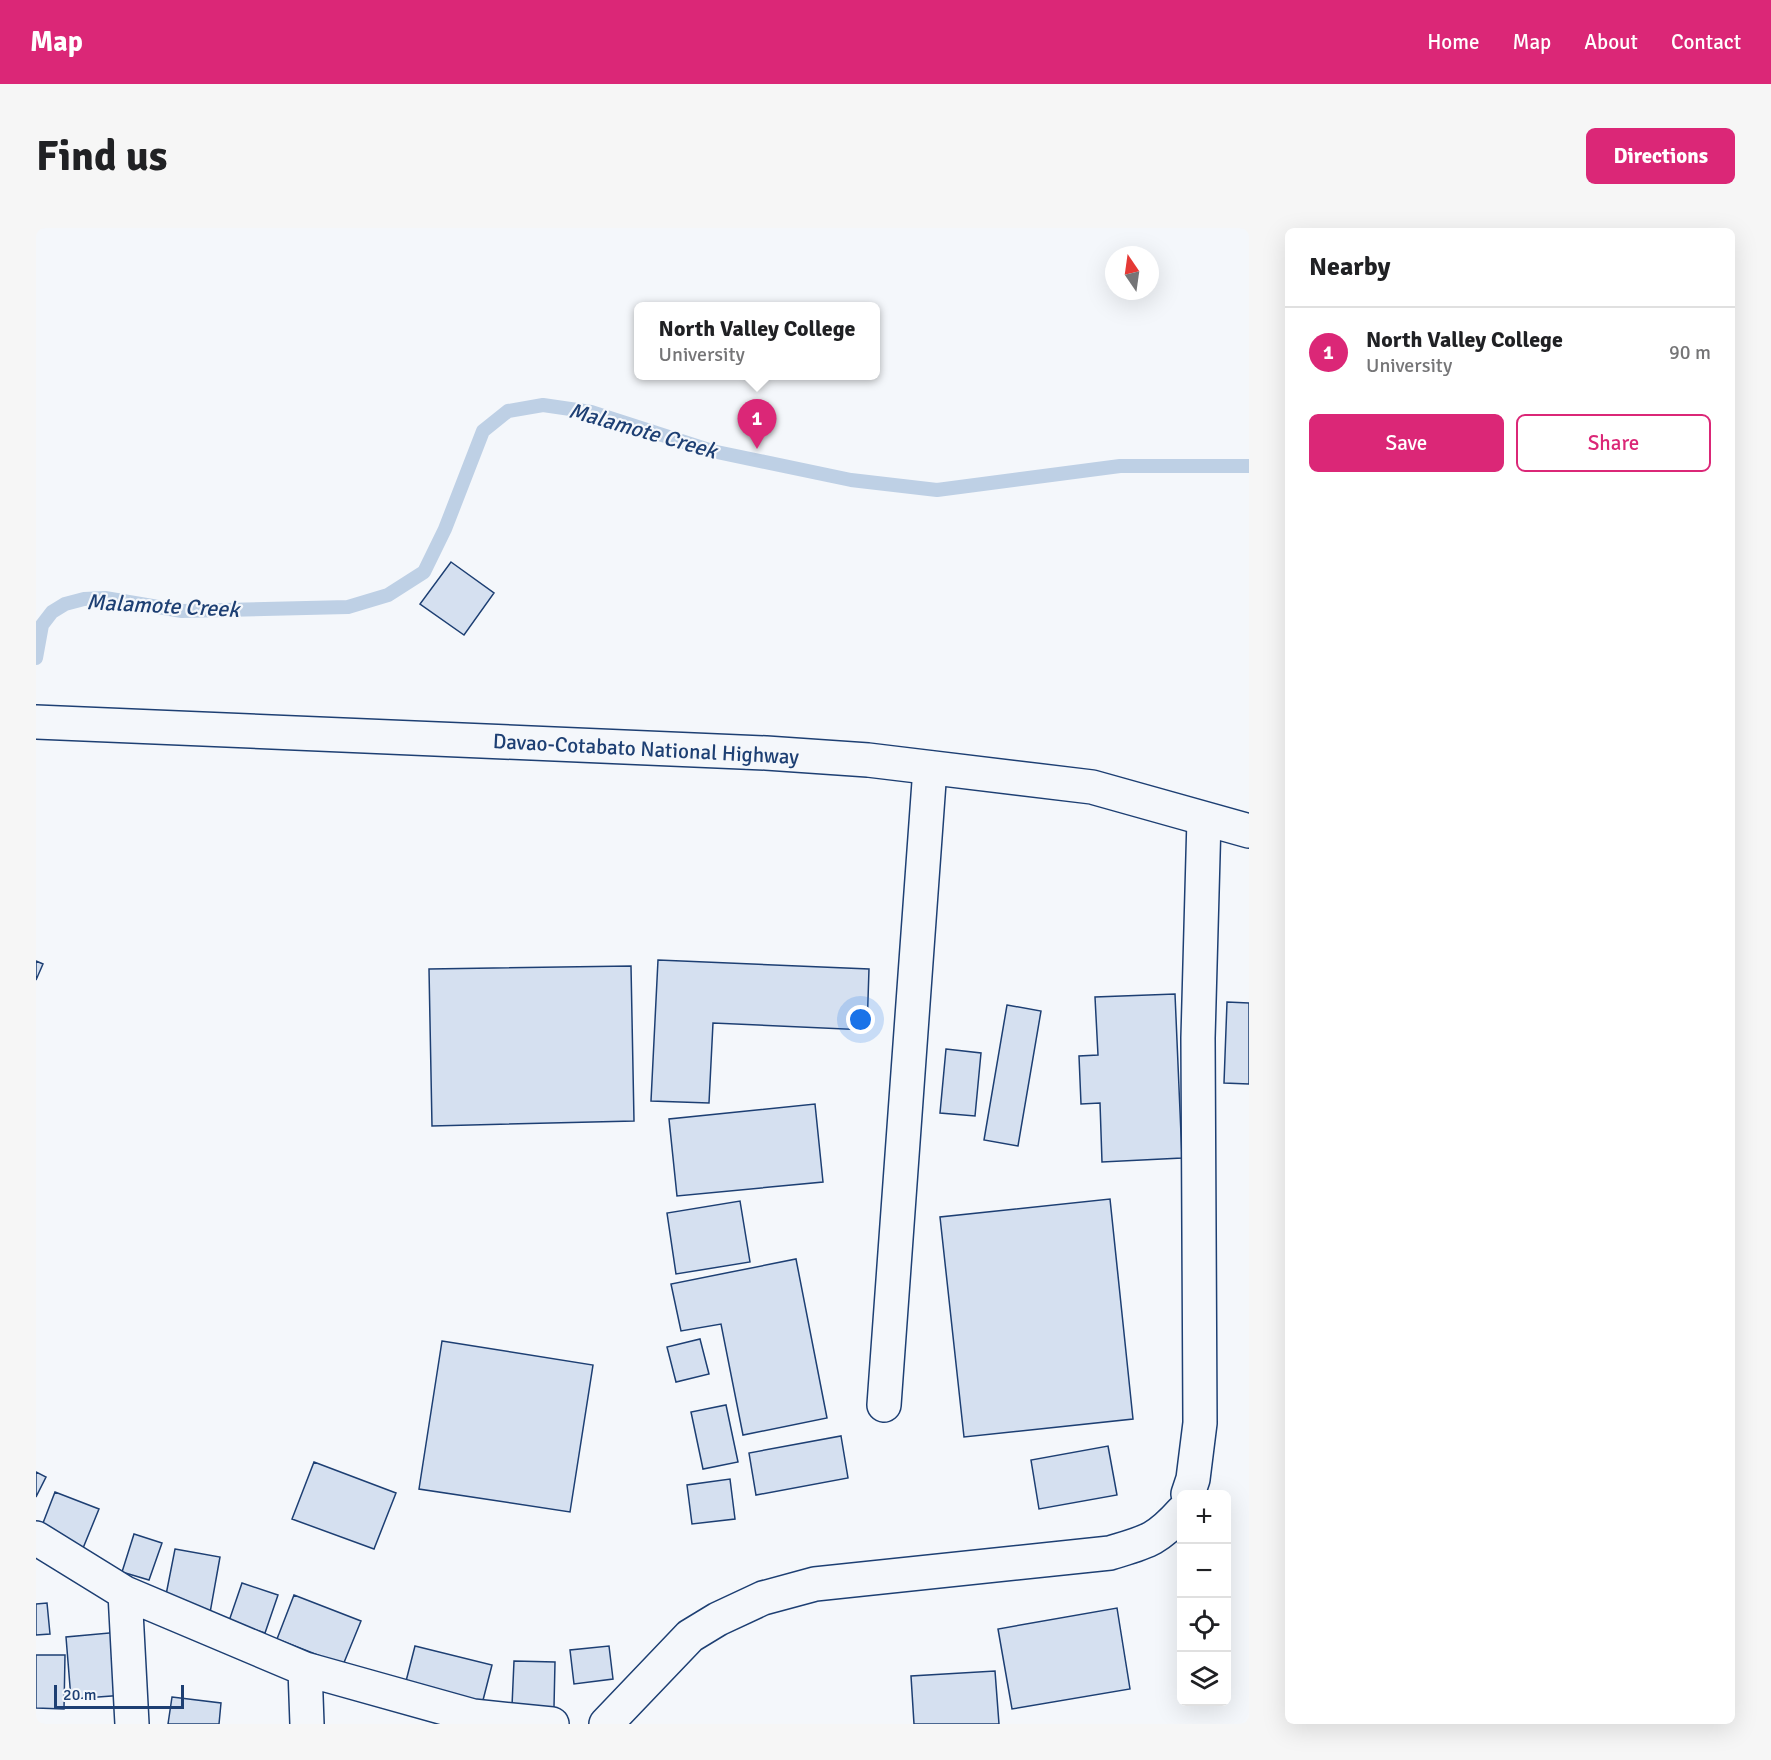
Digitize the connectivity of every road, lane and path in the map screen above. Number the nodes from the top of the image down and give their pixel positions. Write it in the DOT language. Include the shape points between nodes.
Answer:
graph roads {
  1 [pos="36,722"];
  2 [pos="930,768"];
  3 [pos="1204,819"];
  4 [pos="1249,831"];
  5 [pos="884,1405"];
  6 [pos="1189,1490"];
  7 [pos="1177,1518"];
  8 [pos="36,1538"];
  9 [pos="125,1593"];
  10 [pos="305,1670"];
  11 [pos="473,1720"];
  12 [pos="132,1724"];
  13 [pos="307,1724"];
  14 [pos="552,1724"];
  15 [pos="606,1724"];
  1 -- 2 [label="main road, Davao-Cotabato National Highway" via="766,753"];
  2 -- 3 [label="main road, Davao-Cotabato National Highway" via="1092,787"];
  2 -- 5 [label="main road"];
  3 -- 4 [label="main road, Davao-Cotabato National Highway"];
  3 -- 6 [label="main road" via="1198,1038 1200,1423"];
  7 -- 15 [label="main road" via="1148,1542 1110,1553 815,1584 763,1598 690,1636"];
  8 -- 9 [label="main road"];
  9 -- 10 [label="main road"];
  9 -- 12 [label="main road"];
  10 -- 11 [label="main road"];
  10 -- 13 [label="main road"];
  11 -- 14 [label="main road"];
}
